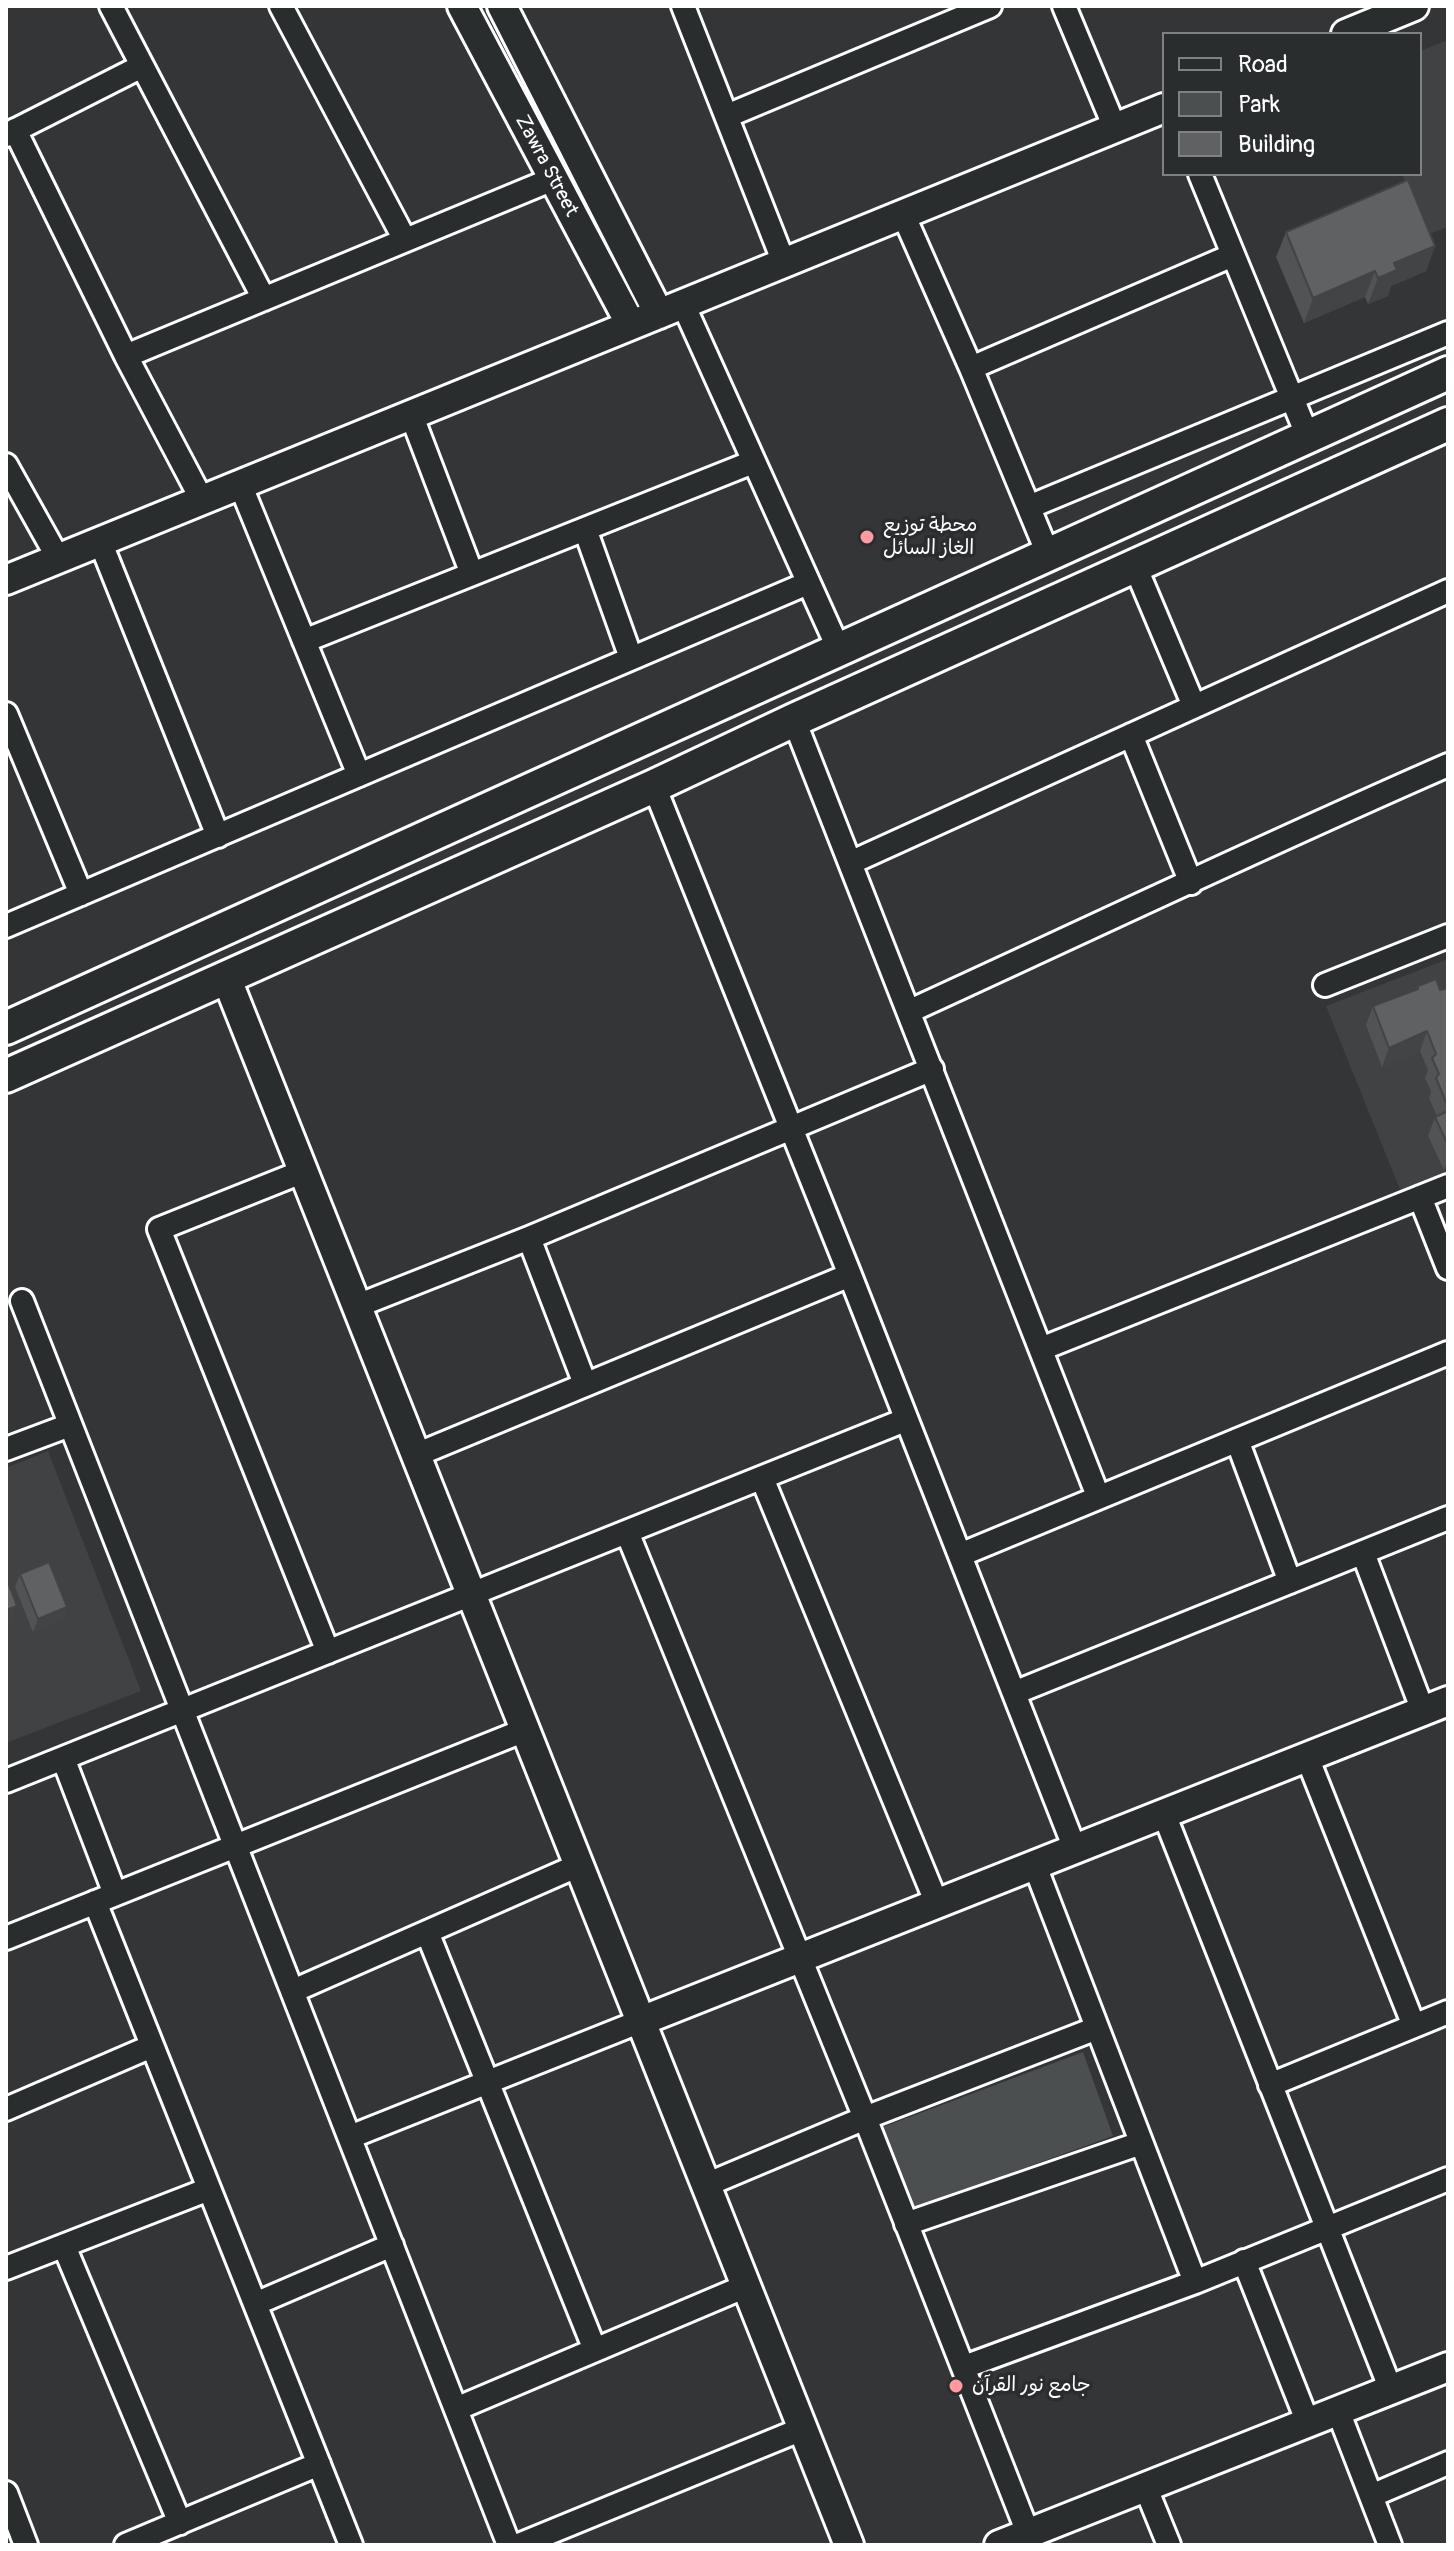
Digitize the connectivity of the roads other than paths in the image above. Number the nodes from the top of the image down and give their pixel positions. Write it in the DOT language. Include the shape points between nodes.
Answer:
graph roads {
  1 [pos="111,6"];
  2 [pos="281,6"];
  3 [pos="462,6"];
  4 [pos="502,6"];
  5 [pos="683,6"];
  6 [pos="990,6"];
  7 [pos="1064,6"];
  8 [pos="1414,6"];
  9 [pos="1351,32"];
  10 [pos="142,66"];
  11 [pos="1162,109"];
  12 [pos="727,116"];
  13 [pos="1115,128"];
  14 [pos="10,132"];
  15 [pos="1201,176"];
  16 [pos="553,179"];
  17 [pos="903,214"];
  18 [pos="405,240"];
  19 [pos="1233,255"];
  20 [pos="784,263"];
  21 [pos="264,299"];
  22 [pos="671,309"];
  23 [pos="631,325"];
  24 [pos="1448,333"];
  25 [pos="126,356"];
  26 [pos="971,368"];
  27 [pos="1448,373"];
  28 [pos="1292,397"];
  29 [pos="411,414"];
  30 [pos="1448,424"];
  31 [pos="1308,437"];
  32 [pos="753,462"];
  33 [pos="6,465"];
  34 [pos="240,484"];
  35 [pos="202,500"];
  36 [pos="1029,507"];
  37 [pos="585,529"];
  38 [pos="100,541"];
  39 [pos="1048,554"];
  40 [pos="58,558"];
  41 [pos="1135,566"];
  42 [pos="472,574"];
  43 [pos="6,580"];
  44 [pos="808,583"];
  45 [pos="1448,591"];
  46 [pos="304,641"];
  47 [pos="839,650"];
  48 [pos="631,658"];
  49 [pos="1194,706"];
  50 [pos="6,714"];
  51 [pos="794,720"];
  52 [pos="1131,735"];
  53 [pos="15,762"];
  54 [pos="1448,765"];
  55 [pos="359,775"];
  56 [pos="654,786"];
  57 [pos="218,836"];
  58 [pos="850,863"];
  59 [pos="331,880"];
  60 [pos="1191,883"];
  61 [pos="81,894"];
  62 [pos="349,922"];
  63 [pos="6,926"];
  64 [pos="1448,936"];
  65 [pos="226,977"];
  66 [pos="1325,985"];
  67 [pos="910,1011"];
  68 [pos="6,1028"];
  69 [pos="932,1069"];
  70 [pos="6,1076"];
  71 [pos="791,1126"];
  72 [pos="304,1171"];
  73 [pos="1448,1186"];
  74 [pos="1420,1197"];
  75 [pos="529,1238"];
  76 [pos="1448,1268"];
  77 [pos="850,1275"];
  78 [pos="22,1301"];
  79 [pos="357,1306"];
  80 [pos="1041,1349"];
  81 [pos="1448,1353"];
  82 [pos="585,1384"];
  83 [pos="905,1420"];
  84 [pos="70,1425"];
  85 [pos="1237,1440"];
  86 [pos="6,1449"];
  87 [pos="416,1455"];
  88 [pos="762,1478"];
  89 [pos="1098,1496"];
  90 [pos="1448,1518"];
  91 [pos="627,1532"];
  92 [pos="1363,1553"];
  93 [pos="960,1555"];
  94 [pos="1290,1582"];
  95 [pos="471,1594"];
  96 [pos="328,1652"];
  97 [pos="1014,1693"];
  98 [pos="1436,1706"];
  99 [pos="182,1710"];
  100 [pos="525,1730"];
  101 [pos="1307,1757"];
  102 [pos="63,1758"];
  103 [pos="6,1781"];
  104 [pos="1164,1814"];
  105 [pos="235,1846"];
  106 [pos="1075,1849"];
  107 [pos="579,1865"];
  108 [pos="1035,1866"];
  109 [pos="105,1898"];
  110 [pos="937,1904"];
  111 [pos="427,1932"];
  112 [pos="6,1938"];
  113 [pos="799,1958"];
  114 [pos="293,1991"];
  115 [pos="1448,2012"];
  116 [pos="641,2021"];
  117 [pos="1414,2026"];
  118 [pos="1097,2028"];
  119 [pos="152,2046"];
  120 [pos="487,2082"];
  121 [pos="1270,2085"];
  122 [pos="6,2109"];
  123 [pos="865,2118"];
  124 [pos="350,2137"];
  125 [pos="1141,2143"];
  126 [pos="1448,2179"];
  127 [pos="706,2185"];
  128 [pos="209,2189"];
  129 [pos="906,2224"];
  130 [pos="1326,2228"];
  131 [pos="392,2245"];
  132 [pos="64,2246"];
  133 [pos="1244,2261"];
  134 [pos="6,2268"];
  135 [pos="1195,2282"];
  136 [pos="746,2286"];
  137 [pos="255,2304"];
  138 [pos="595,2350"];
  139 [pos="964,2367"];
  140 [pos="1448,2367"];
  141 [pos="1391,2390"];
  142 [pos="456,2409"];
  143 [pos="1338,2411"];
  144 [pos="1308,2423"];
  145 [pos="802,2429"];
  146 [pos="1448,2463"];
  147 [pos="319,2464"];
  148 [pos="1145,2486"];
  149 [pos="6,2493"];
  150 [pos="1371,2496"];
  151 [pos="180,2523"];
  152 [pos="1028,2533"];
  153 [pos="26,2545"];
  154 [pos="126,2545"];
  155 [pos="351,2545"];
  156 [pos="509,2545"];
  157 [pos="519,2545"];
  158 [pos="849,2545"];
  159 [pos="999,2545"];
  160 [pos="1169,2545"];
  161 [pos="1390,2545"];
  1 -- 10 [label="street"];
  2 -- 18 [label="street"];
  3 -- 16 [label="street, Zawra Street"];
  4 -- 22 [label="street, Zawra Street"];
  5 -- 12 [label="street"];
  6 -- 12 [label="street"];
  7 -- 13 [label="street"];
  8 -- 9 [label="street"];
  10 -- 14 [label="street"];
  10 -- 21 [label="street"];
  11 -- 13 [label="street"];
  12 -- 20 [label="street"];
  13 -- 17 [label="street"];
  14 -- 25 [label="street"];
  15 -- 19 [label="street"];
  16 -- 18 [label="street"];
  16 -- 23 [label="street, Zawra Street"];
  17 -- 20 [label="street"];
  17 -- 26 [label="street"];
  18 -- 21 [label="street"];
  19 -- 26 [label="street"];
  19 -- 28 [label="street"];
  20 -- 22 [label="street"];
  21 -- 25 [label="street"];
  22 -- 23 [label="street"];
  22 -- 32 [label="street"];
  23 -- 29 [label="street"];
  24 -- 28 [label="street"];
  25 -- 35 [label="street"];
  26 -- 36 [label="street"];
  27 -- 31 [label="main road"];
  28 -- 31 [label="street"];
  28 -- 36 [label="street"];
  29 -- 34 [label="street"];
  29 -- 42 [label="street"];
  30 -- 41 [label="main road"];
  31 -- 39 [label="main road"];
  32 -- 37 [label="street"];
  32 -- 44 [label="street"];
  33 -- 40 [label="street"];
  34 -- 35 [label="street"];
  34 -- 46 [label="street"];
  35 -- 38 [label="street"];
  36 -- 39 [label="street"];
  37 -- 42 [label="street"];
  37 -- 48 [label="street"];
  38 -- 40 [label="street"];
  38 -- 57 [label="street"];
  39 -- 47 [label="main road"];
  40 -- 43 [label="street"];
  41 -- 49 [label="street"];
  41 -- 51 [label="main road"];
  42 -- 46 [label="street"];
  44 -- 47 [label="street"];
  44 -- 48 [label="street"];
  45 -- 49 [label="street"];
  46 -- 55 [label="street"];
  47 -- 59 [label="main road"];
  48 -- 55 [label="street"];
  49 -- 52 [label="street"];
  50 -- 53 [label="street"];
  51 -- 56 [label="main road"];
  51 -- 58 [label="street"];
  52 -- 58 [label="street"];
  52 -- 60 [label="street"];
  53 -- 61 [label="street"];
  54 -- 60 [label="street"];
  55 -- 57 [label="street"];
  56 -- 62 [label="main road"];
  56 -- 71 [label="street"];
  57 -- 61 [label="street"];
  58 -- 67 [label="street"];
  59 -- 62 [label="main road"];
  59 -- 68 [label="main road"];
  60 -- 67 [label="street"];
  61 -- 63 [label="street"];
  62 -- 65 [label="main road"];
  64 -- 66 [label="street"];
  65 -- 70 [label="main road"];
  65 -- 72 [label="street"];
  67 -- 69 [label="street"];
  69 -- 71 [label="street"];
  69 -- 80 [label="street"];
  71 -- 75 [label="street"];
  71 -- 77 [label="street"];
  72 -- 79 [label="street"];
  72 -- 96 [label="street" via="159,1229"];
  73 -- 74 [label="street"];
  74 -- 76 [label="street"];
  74 -- 80 [label="street"];
  75 -- 79 [label="street"];
  75 -- 82 [label="street"];
  77 -- 82 [label="street"];
  77 -- 83 [label="street"];
  78 -- 84 [label="street"];
  79 -- 87 [label="street"];
  80 -- 89 [label="street"];
  81 -- 85 [label="street"];
  82 -- 87 [label="street"];
  83 -- 88 [label="street"];
  83 -- 93 [label="street"];
  84 -- 86 [label="street"];
  84 -- 99 [label="street"];
  85 -- 89 [label="street"];
  85 -- 94 [label="street"];
  87 -- 95 [label="street"];
  88 -- 91 [label="street"];
  88 -- 110 [label="street"];
  89 -- 93 [label="street"];
  90 -- 92 [label="street"];
  91 -- 95 [label="street"];
  91 -- 113 [label="street"];
  92 -- 94 [label="street"];
  92 -- 98 [label="street"];
  93 -- 97 [label="street"];
  94 -- 97 [label="street"];
  95 -- 96 [label="street"];
  95 -- 100 [label="street"];
  96 -- 99 [label="street"];
  97 -- 106 [label="street"];
  98 -- 101 [label="street"];
  99 -- 102 [label="street"];
  99 -- 105 [label="street"];
  100 -- 105 [label="street"];
  100 -- 107 [label="street"];
  101 -- 104 [label="street"];
  101 -- 117 [label="street"];
  102 -- 103 [label="street"];
  102 -- 109 [label="street"];
  104 -- 106 [label="street"];
  104 -- 121 [label="street"];
  105 -- 109 [label="street"];
  105 -- 114 [label="street"];
  106 -- 108 [label="street"];
  107 -- 111 [label="street"];
  107 -- 116 [label="street"];
  108 -- 110 [label="street"];
  108 -- 118 [label="street"];
  109 -- 112 [label="street"];
  109 -- 119 [label="street"];
  110 -- 113 [label="street"];
  111 -- 114 [label="street"];
  111 -- 120 [label="street"];
  113 -- 116 [label="street"];
  113 -- 123 [label="street"];
  114 -- 124 [label="street"];
  115 -- 117 [label="street"];
  116 -- 120 [label="street"];
  116 -- 127 [label="street"];
  117 -- 121 [label="street"];
  118 -- 123 [label="street"];
  118 -- 125 [label="street"];
  119 -- 122 [label="street"];
  119 -- 128 [label="street"];
  120 -- 124 [label="street"];
  120 -- 138 [label="street"];
  121 -- 130 [label="street"];
  123 -- 127 [label="street"];
  123 -- 129 [label="street"];
  124 -- 131 [label="street"];
  125 -- 129 [label="street"];
  125 -- 135 [label="street"];
  126 -- 130 [label="street"];
  127 -- 136 [label="street"];
  128 -- 132 [label="street"];
  128 -- 137 [label="street"];
  129 -- 139 [label="street"];
  130 -- 133 [label="street"];
  130 -- 141 [label="street"];
  131 -- 137 [label="street"];
  131 -- 142 [label="street"];
  132 -- 134 [label="street"];
  132 -- 151 [label="street"];
  133 -- 135 [label="street"];
  133 -- 144 [label="street"];
  135 -- 139 [label="street"];
  136 -- 138 [label="street"];
  136 -- 145 [label="street"];
  137 -- 147 [label="street"];
  138 -- 142 [label="street"];
  139 -- 152 [label="street"];
  140 -- 141 [label="street"];
  141 -- 143 [label="street"];
  142 -- 156 [label="street"];
  143 -- 144 [label="street"];
  143 -- 150 [label="street"];
  144 -- 148 [label="street"];
  145 -- 157 [label="street"];
  145 -- 158 [label="street"];
  146 -- 150 [label="street"];
  147 -- 151 [label="street"];
  147 -- 155 [label="street"];
  148 -- 152 [label="street"];
  148 -- 160 [label="street"];
  149 -- 153 [label="street"];
  150 -- 161 [label="street"];
  151 -- 154 [label="street"];
  152 -- 159 [label="street"];
}
